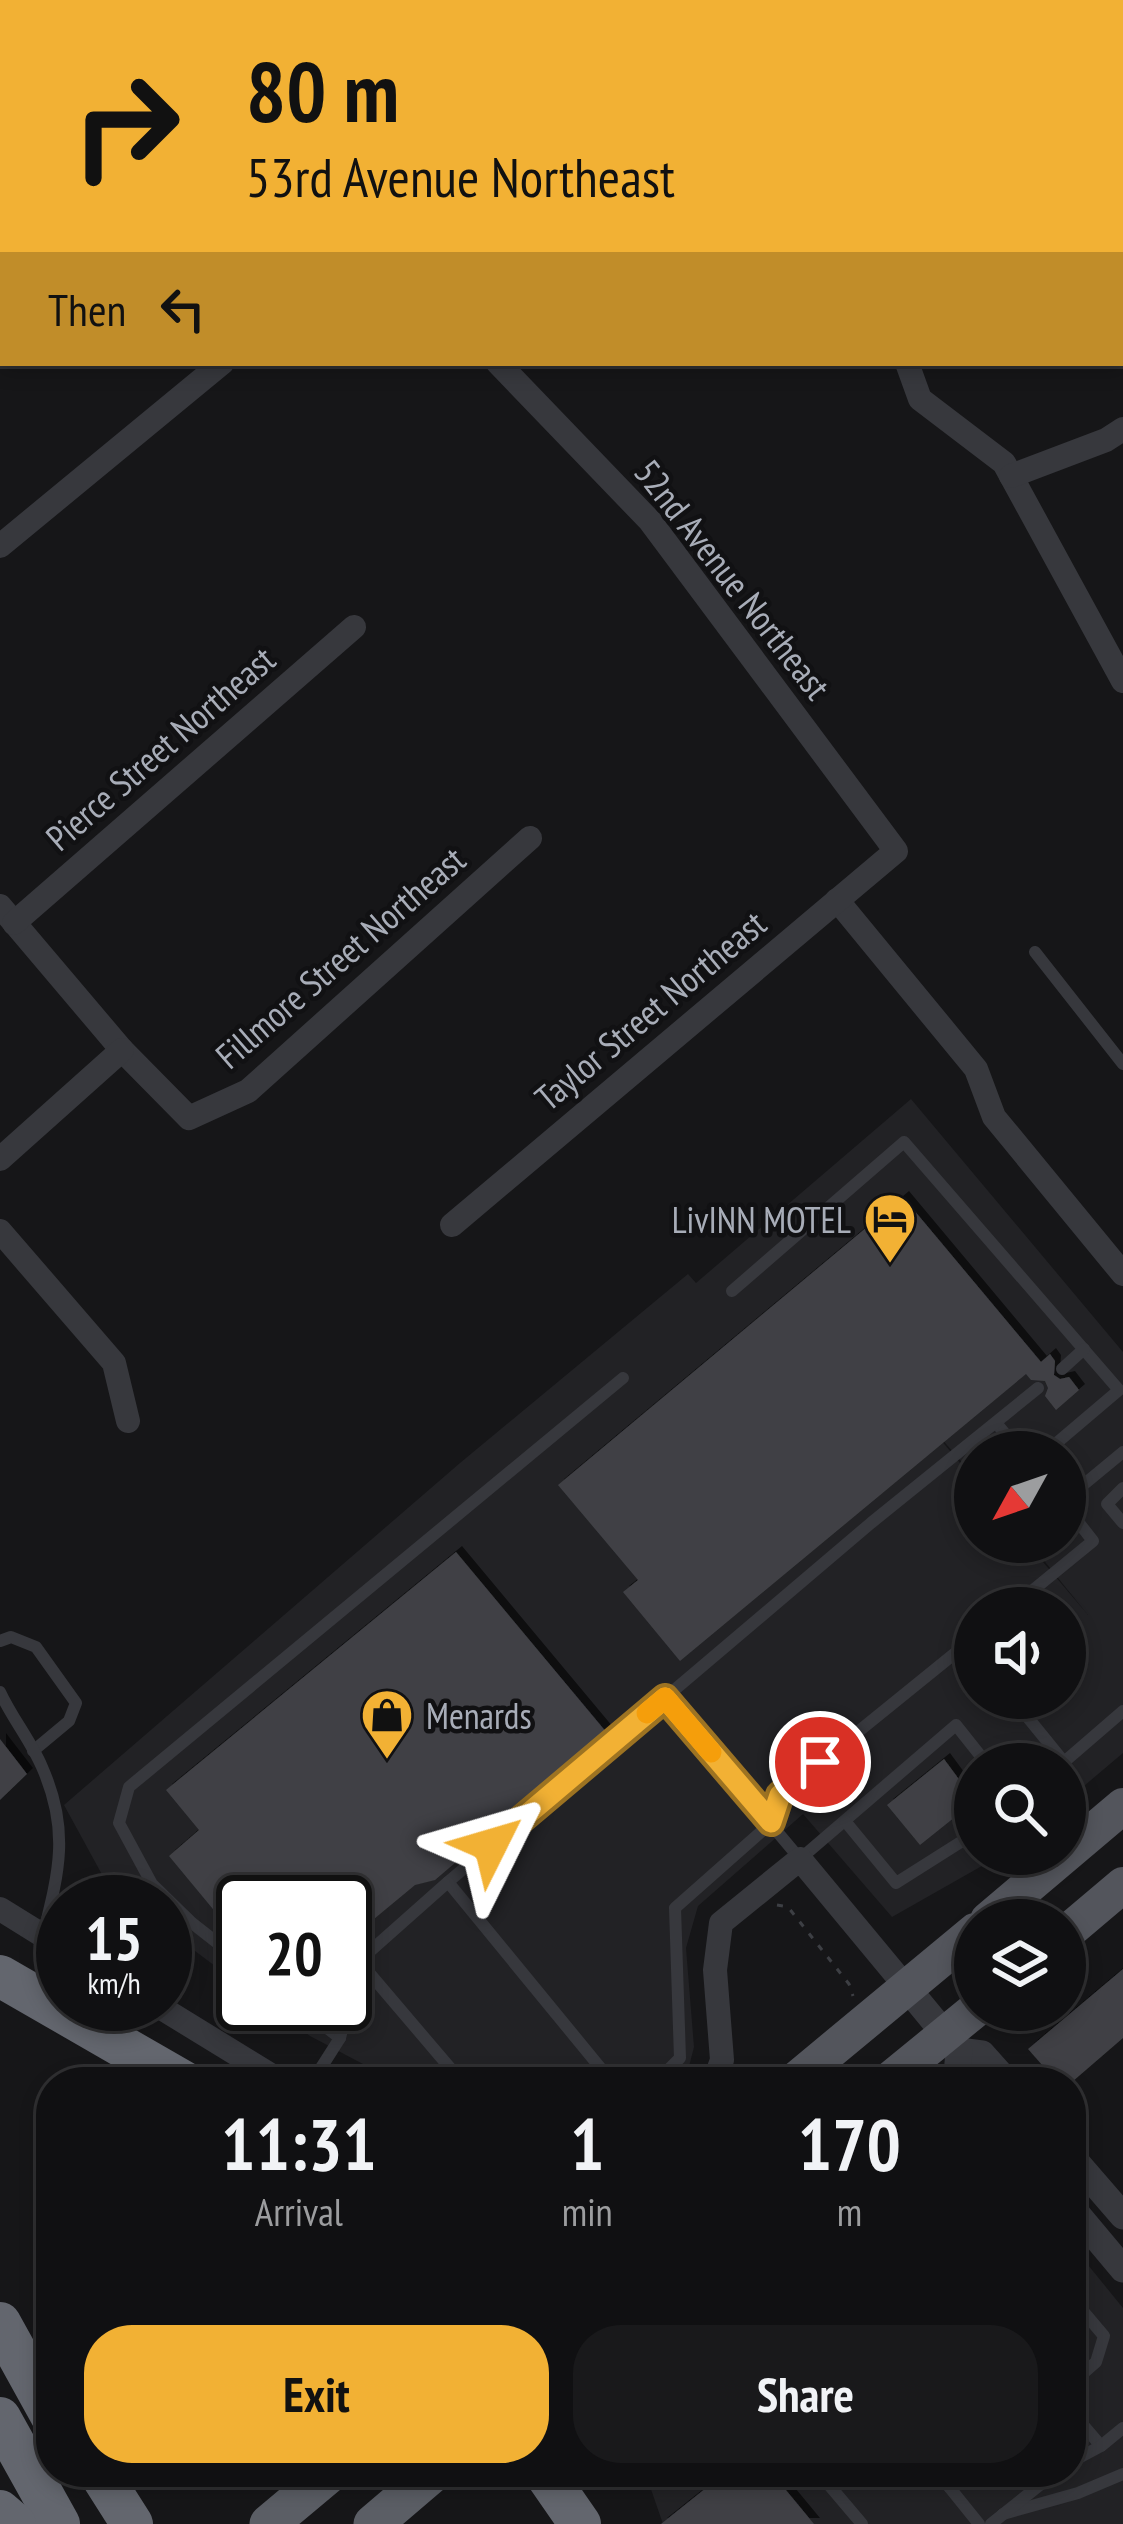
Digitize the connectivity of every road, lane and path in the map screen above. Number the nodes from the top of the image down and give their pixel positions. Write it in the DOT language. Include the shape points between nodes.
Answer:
graph roads {
  1 [pos="218,366"];
  2 [pos="501,366"];
  3 [pos="908,366"];
  4 [pos="1123,429"];
  5 [pos="1011,476"];
  6 [pos="0,546"];
  7 [pos="355,627"];
  8 [pos="1123,681"];
  9 [pos="530,838"];
  10 [pos="896,851"];
  11 [pos="837,900"];
  12 [pos="7,915"];
  13 [pos="1035,952"];
  14 [pos="122,1050"];
  15 [pos="1123,1064"];
  16 [pos="0,1159"];
  17 [pos="452,1225"];
  18 [pos="0,1231"];
  19 [pos="1123,1274"];
  20 [pos="732,1291"];
  21 [pos="1084,1349"];
  22 [pos="1062,1369"];
  23 [pos="623,1378"];
  24 [pos="1038,1388"];
  25 [pos="128,1421"];
  26 [pos="997,1424"];
  27 [pos="1003,1431"];
  28 [pos="1071,1431"];
  29 [pos="1123,1452"];
  30 [pos="1086,1485"];
  31 [pos="1123,1488"];
  32 [pos="1123,1523"];
  33 [pos="1066,1563"];
  34 [pos="1037,1587"];
  35 [pos="0,1641"];
  36 [pos="954,1659"];
  37 [pos="0,1692"];
  38 [pos="665,1698"];
  39 [pos="1123,1712"];
  40 [pos="1029,1719"];
  41 [pos="971,1743"];
  42 [pos="33,1751"];
  43 [pos="1123,1806"];
  44 [pos="845,1821"];
  45 [pos="771,1822"];
  46 [pos="954,1846"];
  47 [pos="800,1859"];
  48 [pos="57,1875"];
  49 [pos="448,1882"];
  50 [pos="760,1892"];
  51 [pos="1115,1897"];
  52 [pos="1013,1899"];
  53 [pos="0,1910"];
  54 [pos="1086,1918"];
  55 [pos="36,1932"];
  56 [pos="216,1942"];
  57 [pos="954,1948"];
  58 [pos="372,1949"];
  59 [pos="0,1976"];
  60 [pos="372,1976"];
  61 [pos="907,1988"];
  62 [pos="871,2018"];
  63 [pos="192,2027"];
  64 [pos="331,2031"];
  65 [pos="342,2031"];
  66 [pos="960,2031"];
  67 [pos="340,2038"];
  68 [pos="952,2043"];
  69 [pos="158,2067"];
  70 [pos="258,2067"];
  71 [pos="322,2067"];
  72 [pos="449,2067"];
  73 [pos="600,2067"];
  74 [pos="671,2067"];
  75 [pos="719,2067"];
  76 [pos="811,2067"];
  77 [pos="912,2067"];
  78 [pos="956,2067"];
  79 [pos="994,2067"];
  80 [pos="1086,2173"];
  81 [pos="1123,2216"];
  82 [pos="1086,2225"];
  83 [pos="1123,2270"];
  84 [pos="0,2313"];
  85 [pos="1086,2315"];
  86 [pos="0,2323"];
  87 [pos="36,2371"];
  88 [pos="1086,2371"];
  89 [pos="36,2388"];
  90 [pos="0,2418"];
  91 [pos="1086,2428"];
  92 [pos="1123,2428"];
  93 [pos="1102,2446"];
  94 [pos="1086,2454"];
  95 [pos="1123,2474"];
  96 [pos="36,2483"];
  97 [pos="38,2487"];
  98 [pos="90,2487"];
  99 [pos="109,2487"];
  100 [pos="313,2487"];
  101 [pos="416,2487"];
  102 [pos="554,2487"];
  103 [pos="831,2487"];
  104 [pos="1037,2487"];
  105 [pos="950,2488"];
  106 [pos="0,2511"];
  107 [pos="1003,2514"];
  108 [pos="15,2524"];
  109 [pos="59,2524"];
  110 [pos="111,2524"];
  111 [pos="132,2524"];
  112 [pos="269,2524"];
  113 [pos="373,2524"];
  114 [pos="580,2524"];
  115 [pos="862,2524"];
  116 [pos="979,2524"];
  117 [pos="991,2524"];
  1 -- 6 [label="street"];
  2 -- 10 [label="street, 52nd Avenue Northeast" via="650,521"];
  3 -- 5 [label="street" via="920,399"];
  4 -- 5 [label="street"];
  5 -- 8 [label="street"];
  7 -- 12 [label="street, Pierce Street Northeast"];
  9 -- 14 [label="street, Fillmore Street Northeast" via="248,1091 189,1118"];
  10 -- 11 [label="street, Taylor Street Northeast"];
  11 -- 17 [label="street, Taylor Street Northeast"];
  11 -- 19 [label="street" via="976,1069 994,1117"];
  12 -- 14 [label="street"];
  13 -- 15 [label="lane"];
  14 -- 16 [label="street"];
  18 -- 25 [label="street" via="114,1363"];
  20 -- 21 [label="lane" via="904,1142"];
  21 -- 22 [label="lane"];
  21 -- 28 [label="lane" via="1119,1390"];
  23 -- 56 [label="lane" via="129,1787 119,1823 152,1884"];
  24 -- 26 [label="lane"];
  26 -- 27 [label="lane"];
  26 -- 38 [label="lane"];
  29 -- 30 [label="lane"];
  31 -- 32 [label="lane" via="1107,1504"];
  33 -- 34 [label="lane"];
  35 -- 42 [label="lane" via="11,1637 36,1648 76,1703 69,1721"];
  36 -- 45 [label="lane" via="780,1795"];
  37 -- 42 [label="lane"];
  38 -- 45 [label="lane"];
  38 -- 49 [label="lane"];
  39 -- 40 [label="lane" via="1064,1762"];
  41 -- 44 [label="lane" via="956,1725"];
  42 -- 48 [label="lane" via="61,1823"];
  43 -- 52 [label="main road"];
  44 -- 46 [label="lane" via="896,1883"];
  44 -- 47 [label="lane"];
  45 -- 47 [label="lane"];
  45 -- 74 [label="lane" via="675,1908 680,2058"];
  47 -- 50 [label="street"];
  47 -- 61 [label="street"];
  49 -- 58 [label="lane"];
  49 -- 73 [label="lane"];
  50 -- 62 [label="path" via="788,1907"];
  50 -- 75 [label="street" via="721,1924"];
  51 -- 54 [label="main road"];
  53 -- 55 [label="street"];
  57 -- 61 [label="main road"];
  59 -- 69 [label="highway"];
  60 -- 72 [label="lane"];
  61 -- 62 [label="main road"];
  61 -- 68 [label="street"];
  62 -- 76 [label="main road"];
  63 -- 70 [label="street"];
  64 -- 67 [label="lane"];
  65 -- 67 [label="lane"];
  66 -- 68 [label="main road"];
  67 -- 71 [label="lane"];
  68 -- 77 [label="main road"];
  68 -- 78 [label="street"];
  68 -- 79 [label="street"];
  80 -- 81 [label="street"];
  82 -- 83 [label="street"];
  84 -- 87 [label="highway"];
  85 -- 88 [label="lane" via="1104,2336"];
  86 -- 89 [label="highway"];
  90 -- 96 [label="highway"];
  91 -- 93 [label="lane"];
  92 -- 93 [label="lane"];
  93 -- 94 [label="lane"];
  95 -- 107 [label="lane"];
  97 -- 109 [label="highway"];
  98 -- 110 [label="highway"];
  99 -- 111 [label="highway"];
  100 -- 112 [label="highway"];
  101 -- 113 [label="highway"];
  102 -- 114 [label="highway"];
  103 -- 115 [label="lane"];
  104 -- 107 [label="lane"];
  105 -- 116 [label="lane"];
  106 -- 108 [label="highway"];
  107 -- 117 [label="lane"];
}
